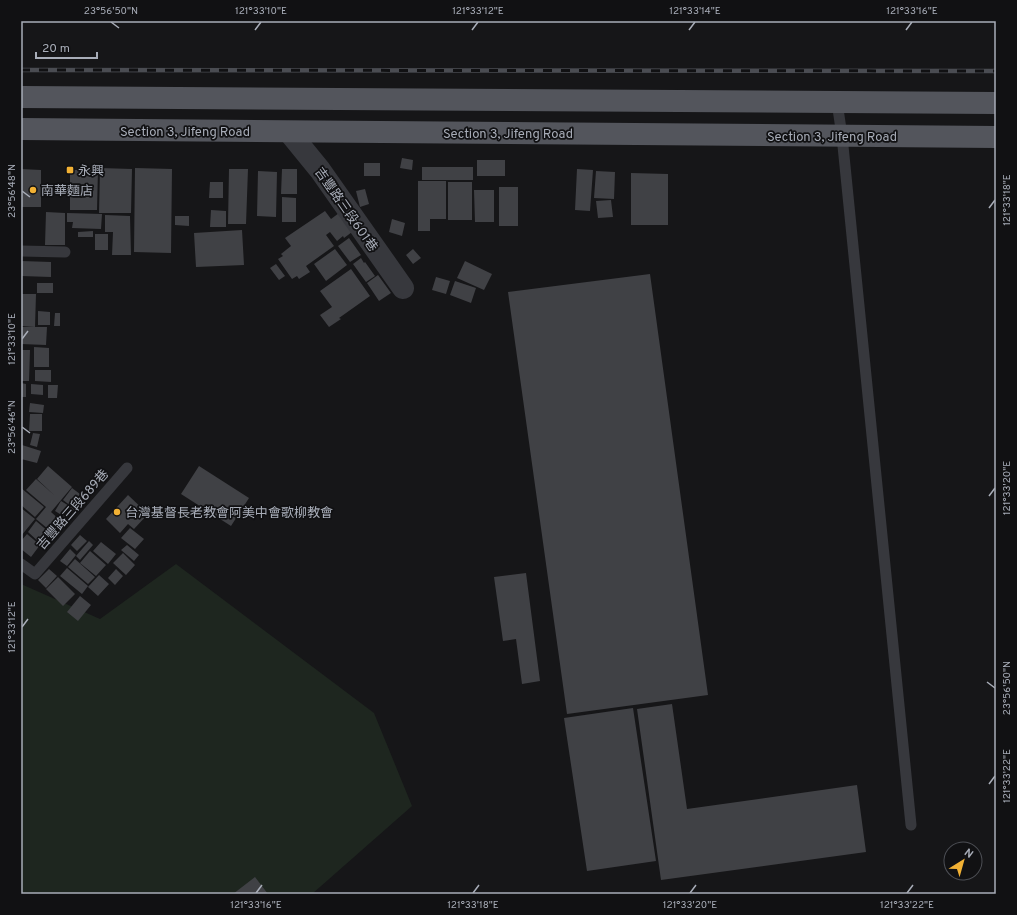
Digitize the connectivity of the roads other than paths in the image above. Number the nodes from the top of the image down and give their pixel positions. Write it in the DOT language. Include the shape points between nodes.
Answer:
graph roads {
  1 [pos="21,97"];
  2 [pos="837,102"];
  3 [pos="996,103"];
  4 [pos="21,129"];
  5 [pos="289,132"];
  6 [pos="842,136"];
  7 [pos="996,137"];
  8 [pos="21,251"];
  9 [pos="65,252"];
  10 [pos="403,288"];
  11 [pos="127,468"];
  12 [pos="21,564"];
  13 [pos="911,825"];
  1 -- 2 [label="main road"];
  2 -- 3 [label="main road"];
  2 -- 6 [label="lane"];
  4 -- 5 [label="main road, Section 3, Jifeng Road"];
  5 -- 6 [label="main road, Section 3, Jifeng Road"];
  5 -- 10 [label="street, 吉豐路三段601巷" via="320,170"];
  6 -- 7 [label="main road, Section 3, Jifeng Road"];
  6 -- 13 [label="lane"];
  8 -- 9 [label="lane"];
  11 -- 12 [label="lane, 吉豐路三段689巷" via="35,574"];
}
